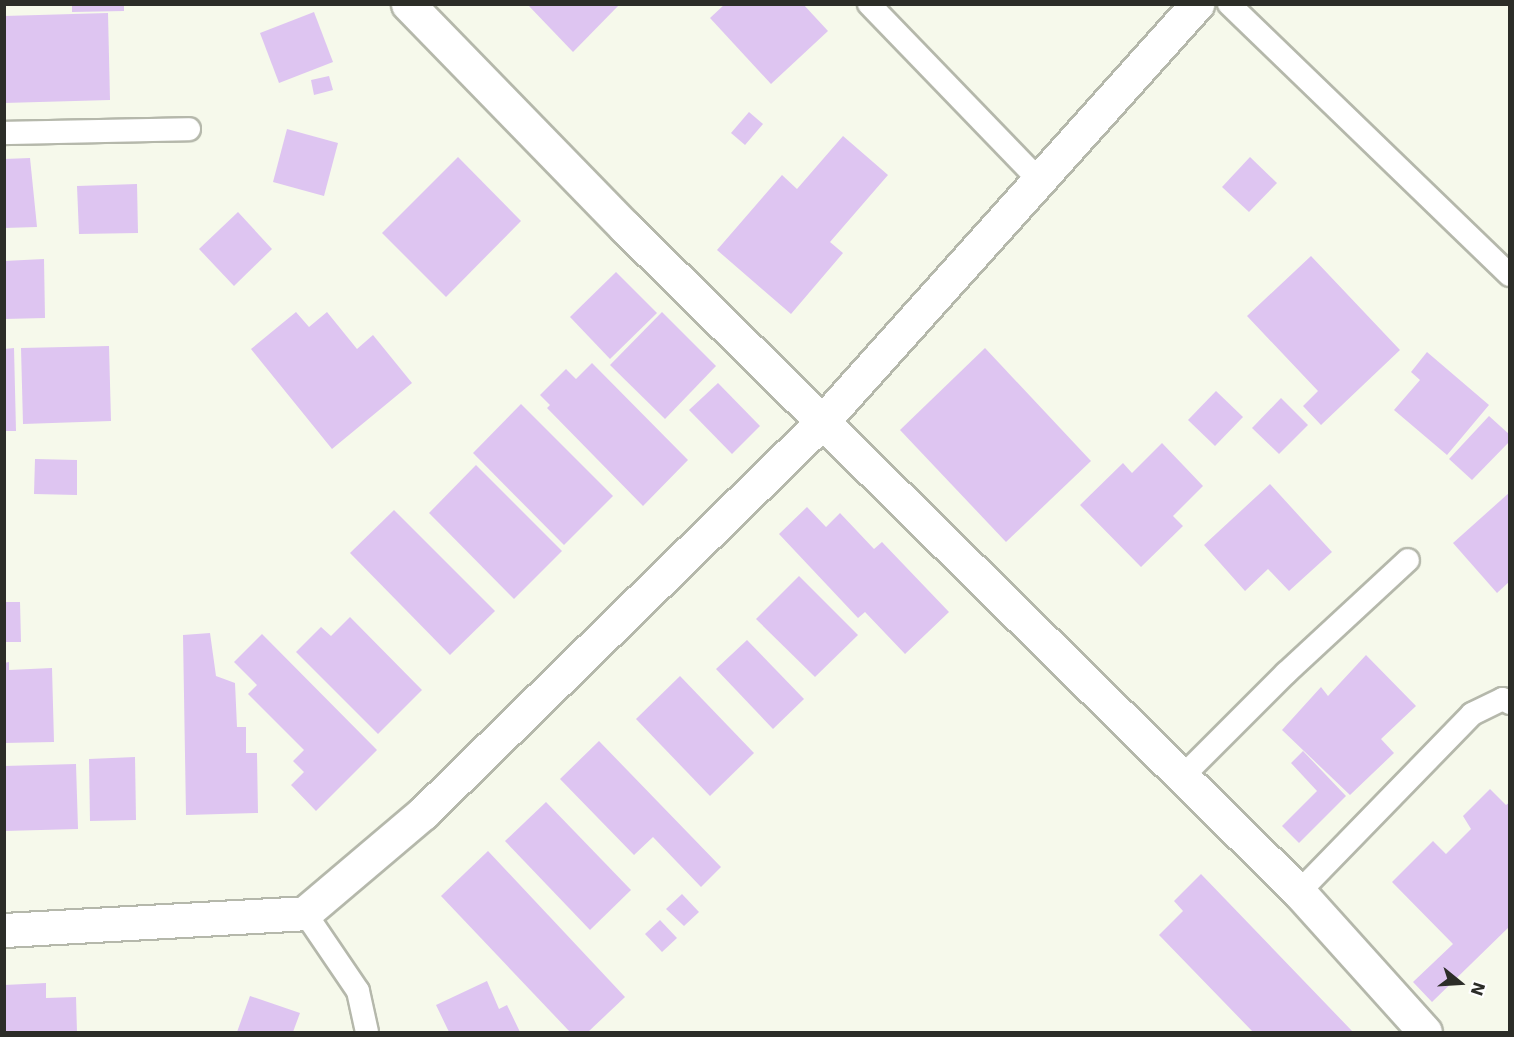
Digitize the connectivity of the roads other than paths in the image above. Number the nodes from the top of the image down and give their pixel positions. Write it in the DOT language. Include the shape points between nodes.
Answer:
graph roads {
  1 [pos="408,4"];
  2 [pos="869,4"];
  3 [pos="1197,4"];
  4 [pos="1228,4"];
  5 [pos="189,129"];
  6 [pos="4,133"];
  7 [pos="1040,180"];
  8 [pos="1509,274"];
  9 [pos="822,422"];
  10 [pos="1408,560"];
  11 [pos="1509,703"];
  12 [pos="1182,777"];
  13 [pos="1299,892"];
  14 [pos="305,913"];
  15 [pos="4,930"];
  16 [pos="367,1032"];
  17 [pos="1425,1032"];
  1 -- 9 [label="street"];
  2 -- 7 [label="lane"];
  3 -- 7 [label="street"];
  4 -- 8 [label="lane"];
  5 -- 6 [label="lane"];
  7 -- 9 [label="street"];
  9 -- 12 [label="street"];
  9 -- 14 [label="street" via="423,813"];
  10 -- 12 [label="lane"];
  11 -- 13 [label="lane" via="1503,699 1472,714"];
  12 -- 13 [label="street"];
  13 -- 17 [label="street"];
  14 -- 15 [label="street"];
  14 -- 16 [label="lane" via="358,992"];
}
